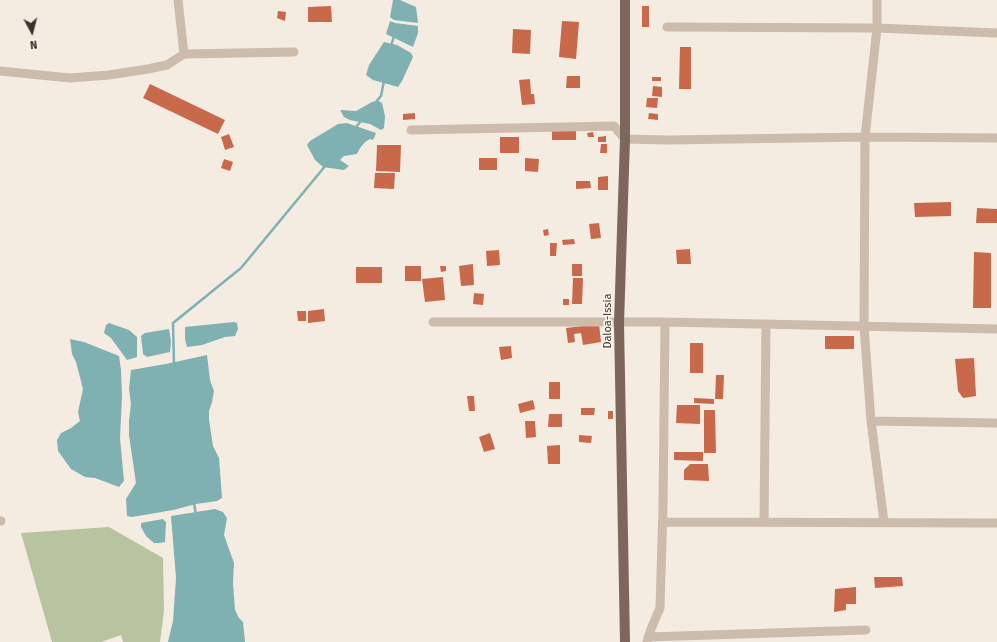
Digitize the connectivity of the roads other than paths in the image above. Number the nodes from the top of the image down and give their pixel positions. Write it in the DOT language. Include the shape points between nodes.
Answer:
graph roads {
  1 [pos="178,0"];
  2 [pos="625,0"];
  3 [pos="877,0"];
  4 [pos="667,27"];
  5 [pos="877,28"];
  6 [pos="997,33"];
  7 [pos="294,52"];
  8 [pos="184,54"];
  9 [pos="0,71"];
  10 [pos="411,130"];
  11 [pos="865,137"];
  12 [pos="997,138"];
  13 [pos="625,139"];
  14 [pos="433,322"];
  15 [pos="664,322"];
  16 [pos="620,323"];
  17 [pos="766,324"];
  18 [pos="864,326"];
  19 [pos="997,329"];
  20 [pos="871,421"];
  21 [pos="997,423"];
  22 [pos="663,522"];
  23 [pos="764,522"];
  24 [pos="884,522"];
  25 [pos="997,523"];
  26 [pos="866,630"];
  27 [pos="648,639"];
  28 [pos="625,642"];
  1 -- 8 [label="street"];
  2 -- 13 [label="main road, Daloa-Issia"];
  3 -- 5 [label="street"];
  4 -- 5 [label="street"];
  5 -- 6 [label="street"];
  5 -- 11 [label="street"];
  7 -- 8 [label="street"];
  8 -- 9 [label="street" via="167,65 109,75 70,78"];
  10 -- 13 [label="street" via="614,126"];
  11 -- 12 [label="street"];
  11 -- 13 [label="street"];
  11 -- 18 [label="street"];
  13 -- 16 [label="main road, Daloa-Issia"];
  14 -- 16 [label="street"];
  15 -- 16 [label="street"];
  15 -- 17 [label="street"];
  15 -- 22 [label="street"];
  16 -- 28 [label="main road, Daloa-Issia"];
  17 -- 18 [label="street"];
  17 -- 23 [label="street"];
  18 -- 19 [label="street"];
  18 -- 20 [label="street"];
  20 -- 21 [label="street"];
  20 -- 24 [label="street"];
  22 -- 23 [label="street"];
  22 -- 27 [label="street" via="660,608"];
  23 -- 24 [label="street"];
  24 -- 25 [label="street"];
  26 -- 27 [label="street"];
}
